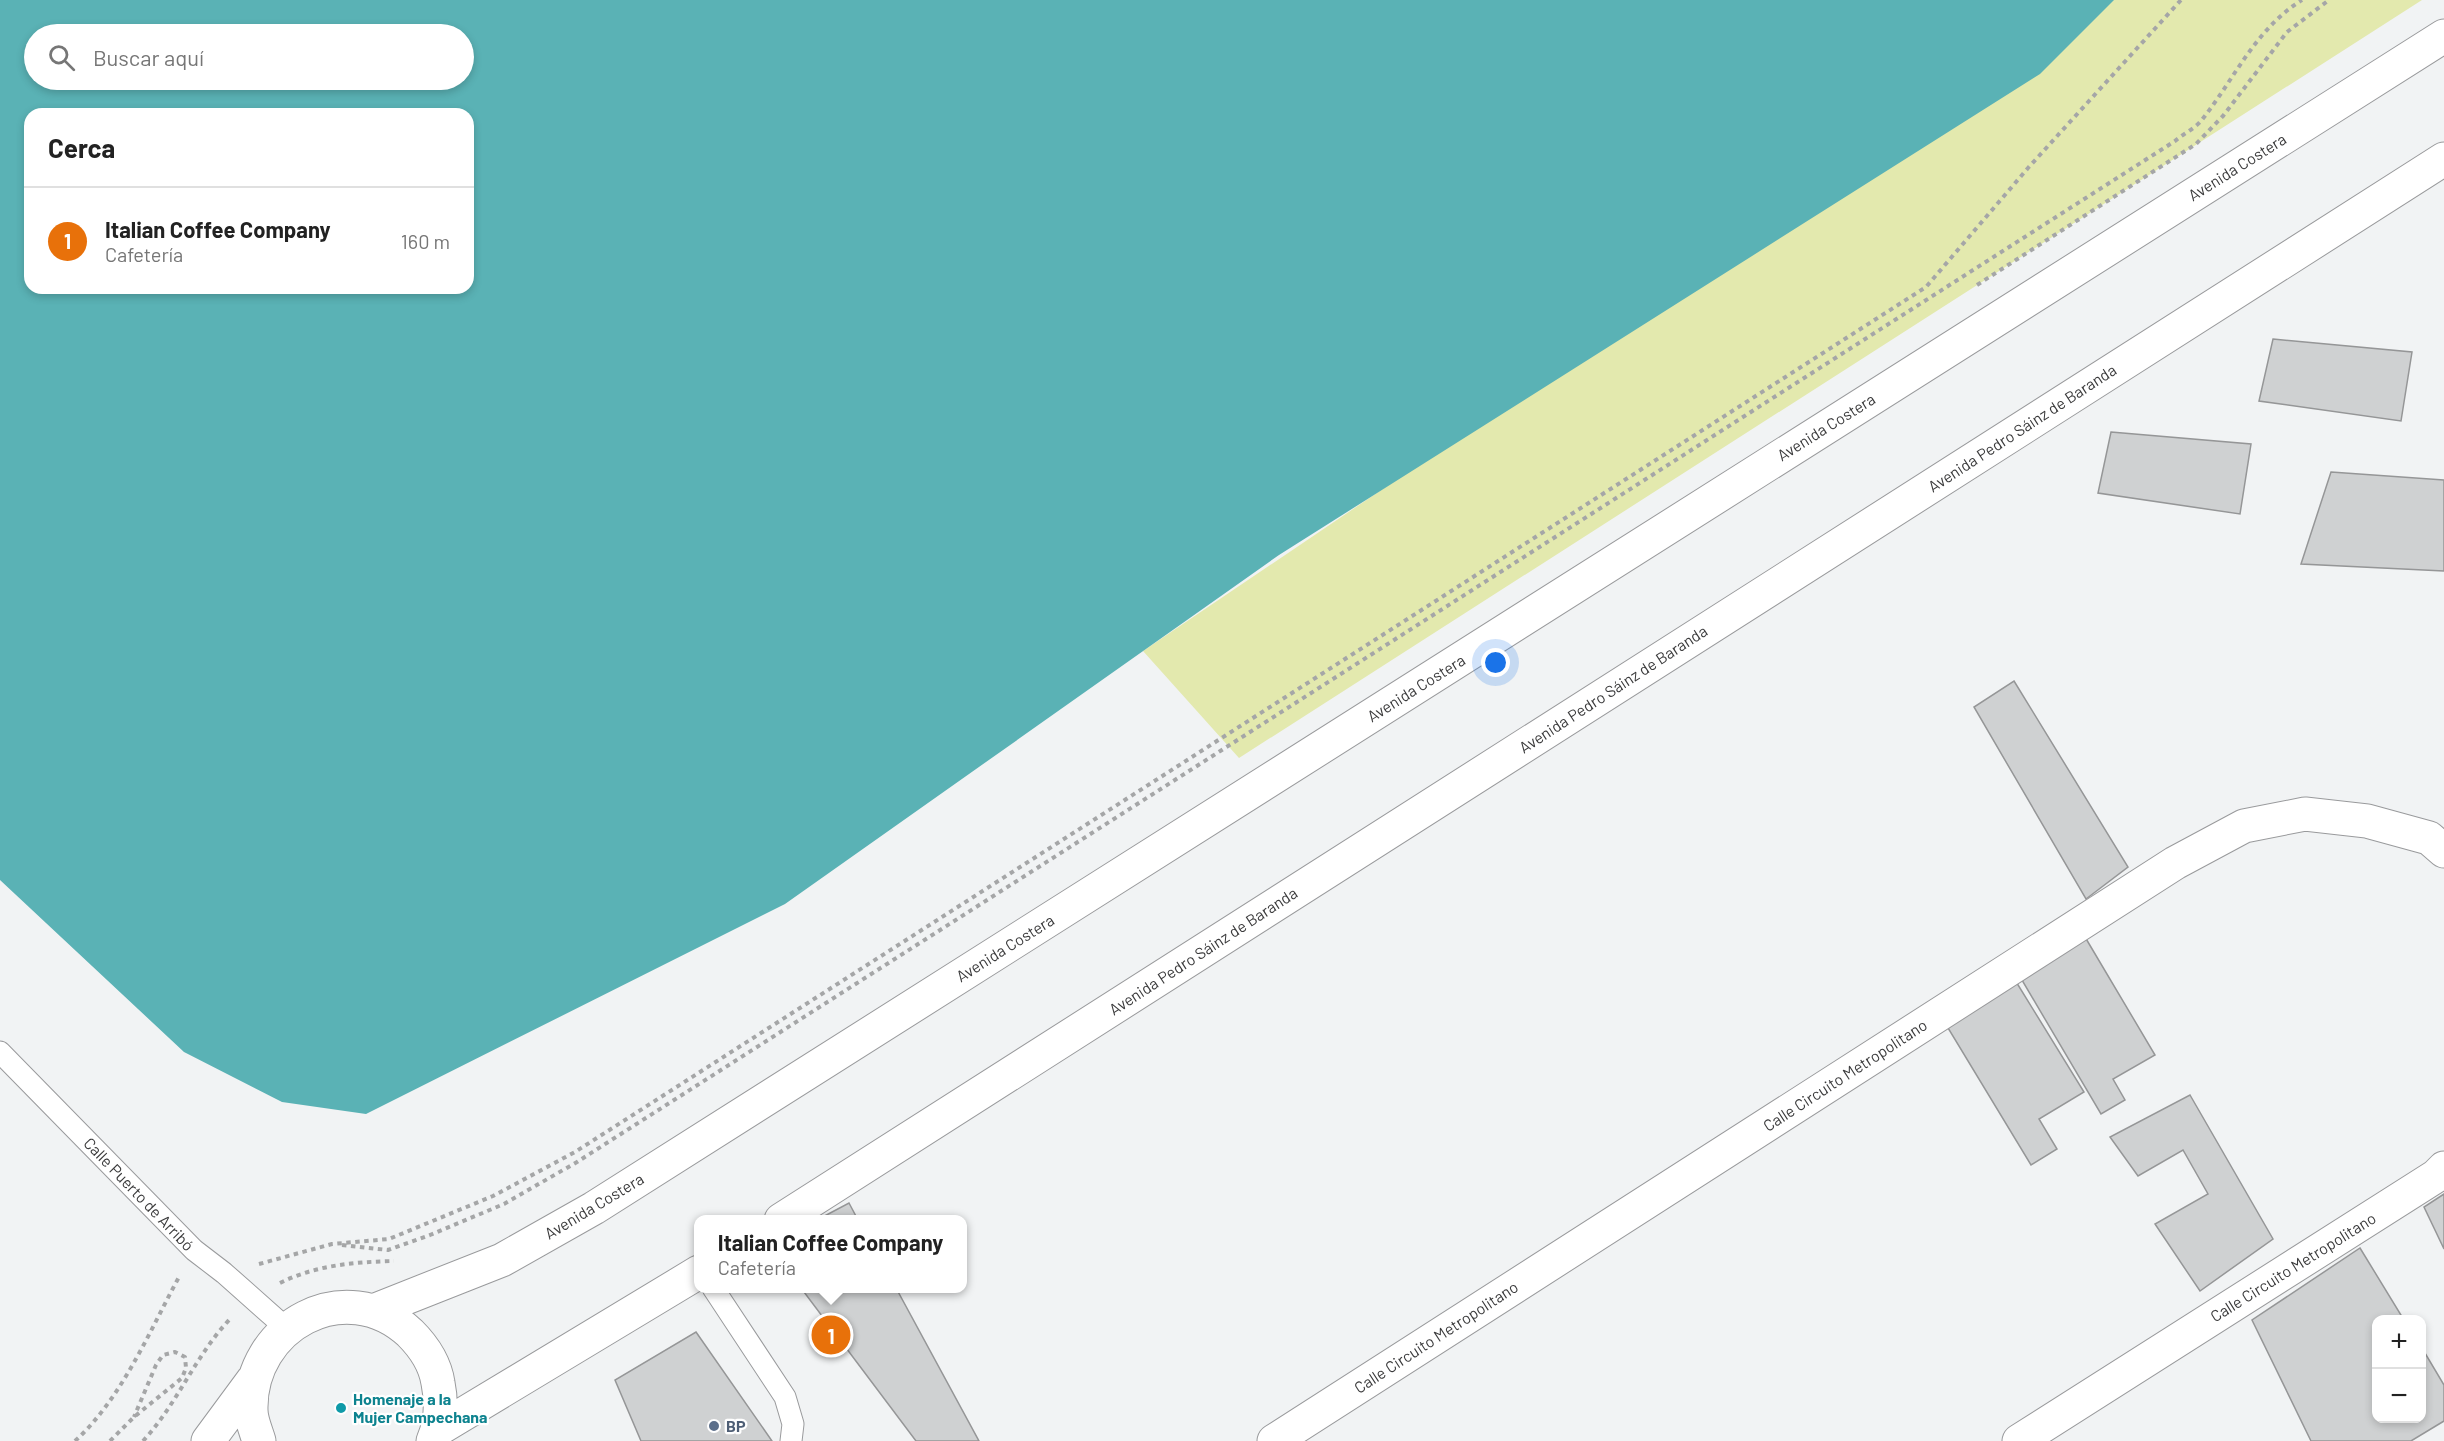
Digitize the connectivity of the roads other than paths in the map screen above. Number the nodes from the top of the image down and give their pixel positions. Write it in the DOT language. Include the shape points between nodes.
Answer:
graph roads {
  1 [pos="2444,36"];
  2 [pos="2444,159"];
  3 [pos="2444,851"];
  4 [pos="0,1052"];
  5 [pos="2444,1168"];
  6 [pos="790,1215"];
  7 [pos="694,1275"];
  8 [pos="716,1293"];
  9 [pos="373,1311"];
  10 [pos="286,1328"];
  11 [pos="253,1380"];
  12 [pos="435,1436"];
  13 [pos="208,1441"];
  14 [pos="259,1441"];
  15 [pos="791,1441"];
  16 [pos="1274,1441"];
  17 [pos="2019,1441"];
  1 -- 9 [label="main road, Avenida Costera" via="594,1209 502,1260"];
  2 -- 6 [label="main road, Avenida Pedro Sáinz de Baranda"];
  3 -- 16 [label="main road, Calle Circuito Metropolitano" via="2429,838 2367,821 2305,814 2244,826 2175,863"];
  4 -- 10 [label="lane, Calle Puerto de Arribó" via="194,1250"];
  5 -- 17 [label="main road, Calle Circuito Metropolitano"];
  7 -- 12 [label="main road"];
  8 -- 15 [label="lane" via="785,1397 793,1425"];
  9 -- 10 [label="main road" via="342,1307 312,1313"];
  9 -- 12 [label="main road" via="400,1324 422,1344 436,1371 441,1400"];
  10 -- 11 [label="main road" via="265,1351"];
  11 -- 13 [label="main road"];
  11 -- 14 [label="main road" via="251,1412"];
}
